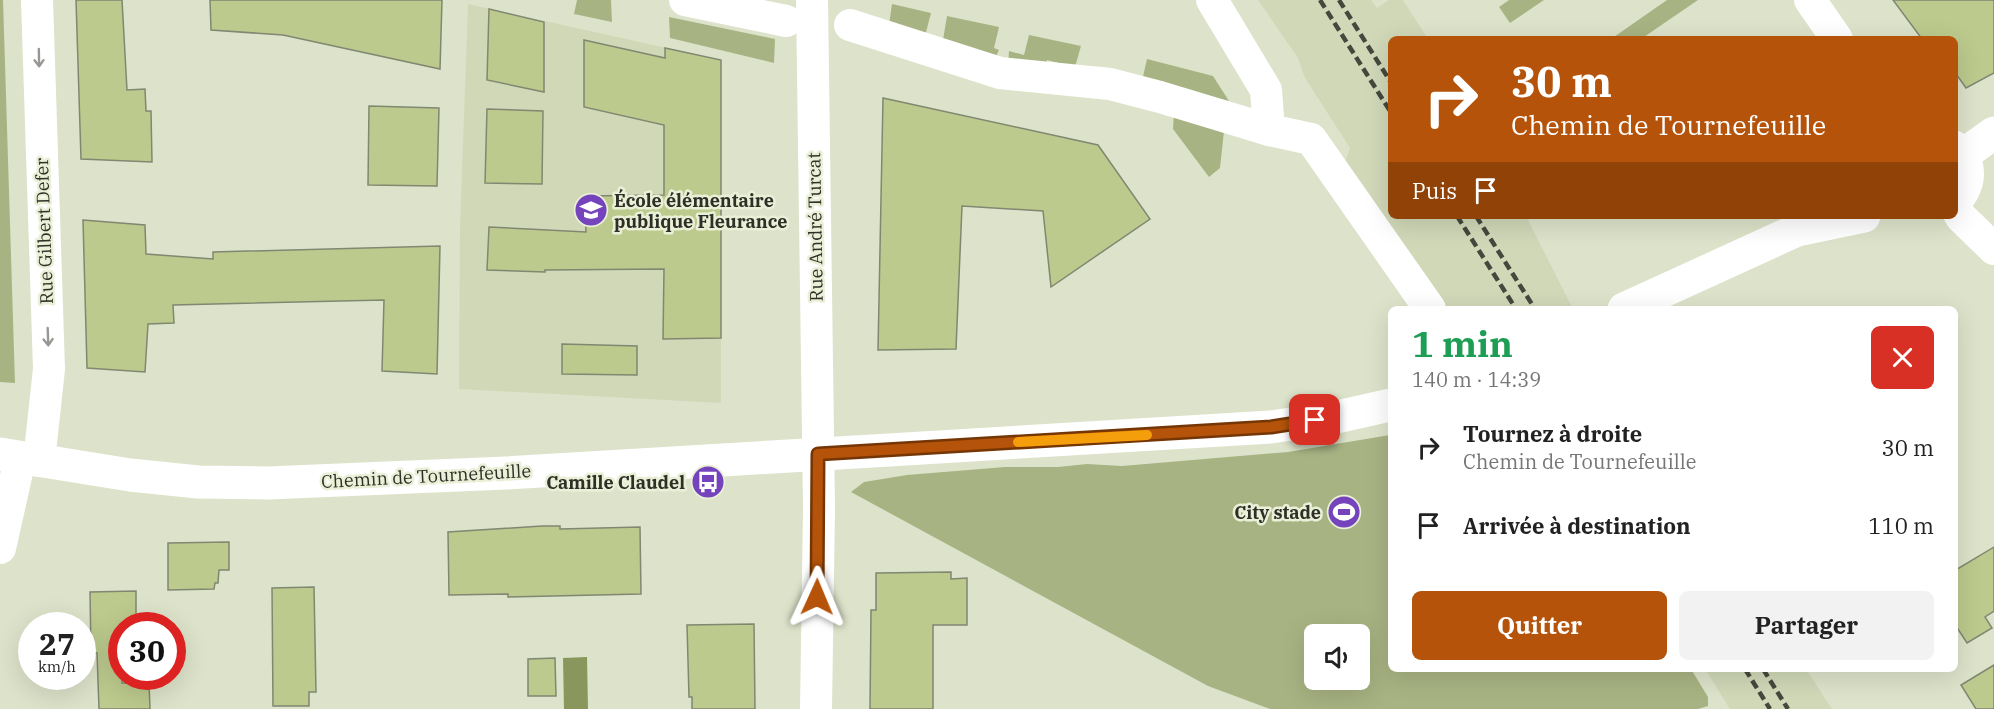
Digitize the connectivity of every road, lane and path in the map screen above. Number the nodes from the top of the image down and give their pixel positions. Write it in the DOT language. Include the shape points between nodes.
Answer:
graph roads {
  1 [pos="38,0"];
  2 [pos="685,0"];
  3 [pos="812,0"];
  4 [pos="1212,0"];
  5 [pos="1810,0"];
  6 [pos="786,21"];
  7 [pos="850,25"];
  8 [pos="1835,36"];
  9 [pos="1269,130"];
  10 [pos="1994,133"];
  11 [pos="1959,151"];
  12 [pos="1958,200"];
  13 [pos="1958,211"];
  14 [pos="1850,219"];
  15 [pos="1994,249"];
  16 [pos="1428,306"];
  17 [pos="1631,306"];
  18 [pos="1388,405"];
  19 [pos="818,454"];
  20 [pos="20,458"];
  21 [pos="0,548"];
  22 [pos="816,709"];
  1 -- 20 [label="street, Rue Gilbert Defer, one-way" via="49,369"];
  2 -- 6 [label="street"];
  3 -- 19 [label="street, Rue André Turcat"];
  4 -- 9 [label="street" via="1266,90"];
  5 -- 8 [label="street"];
  7 -- 9 [label="street" via="1000,73 1110,84"];
  9 -- 16 [label="street" via="1311,139"];
  10 -- 11 [label="street"];
  11 -- 12 [label="street" via="1968,168 1968,181"];
  13 -- 15 [label="street"];
  14 -- 17 [label="street" via="1797,230"];
  18 -- 19 [label="street, Chemin de Tournefeuille" via="1271,427"];
  19 -- 20 [label="street, Chemin de Tournefeuille" via="268,483 198,482"];
  19 -- 22 [label="street, Rue André Turcat"];
  20 -- 21 [label="street, Rue Gilbert Defer"];
}
